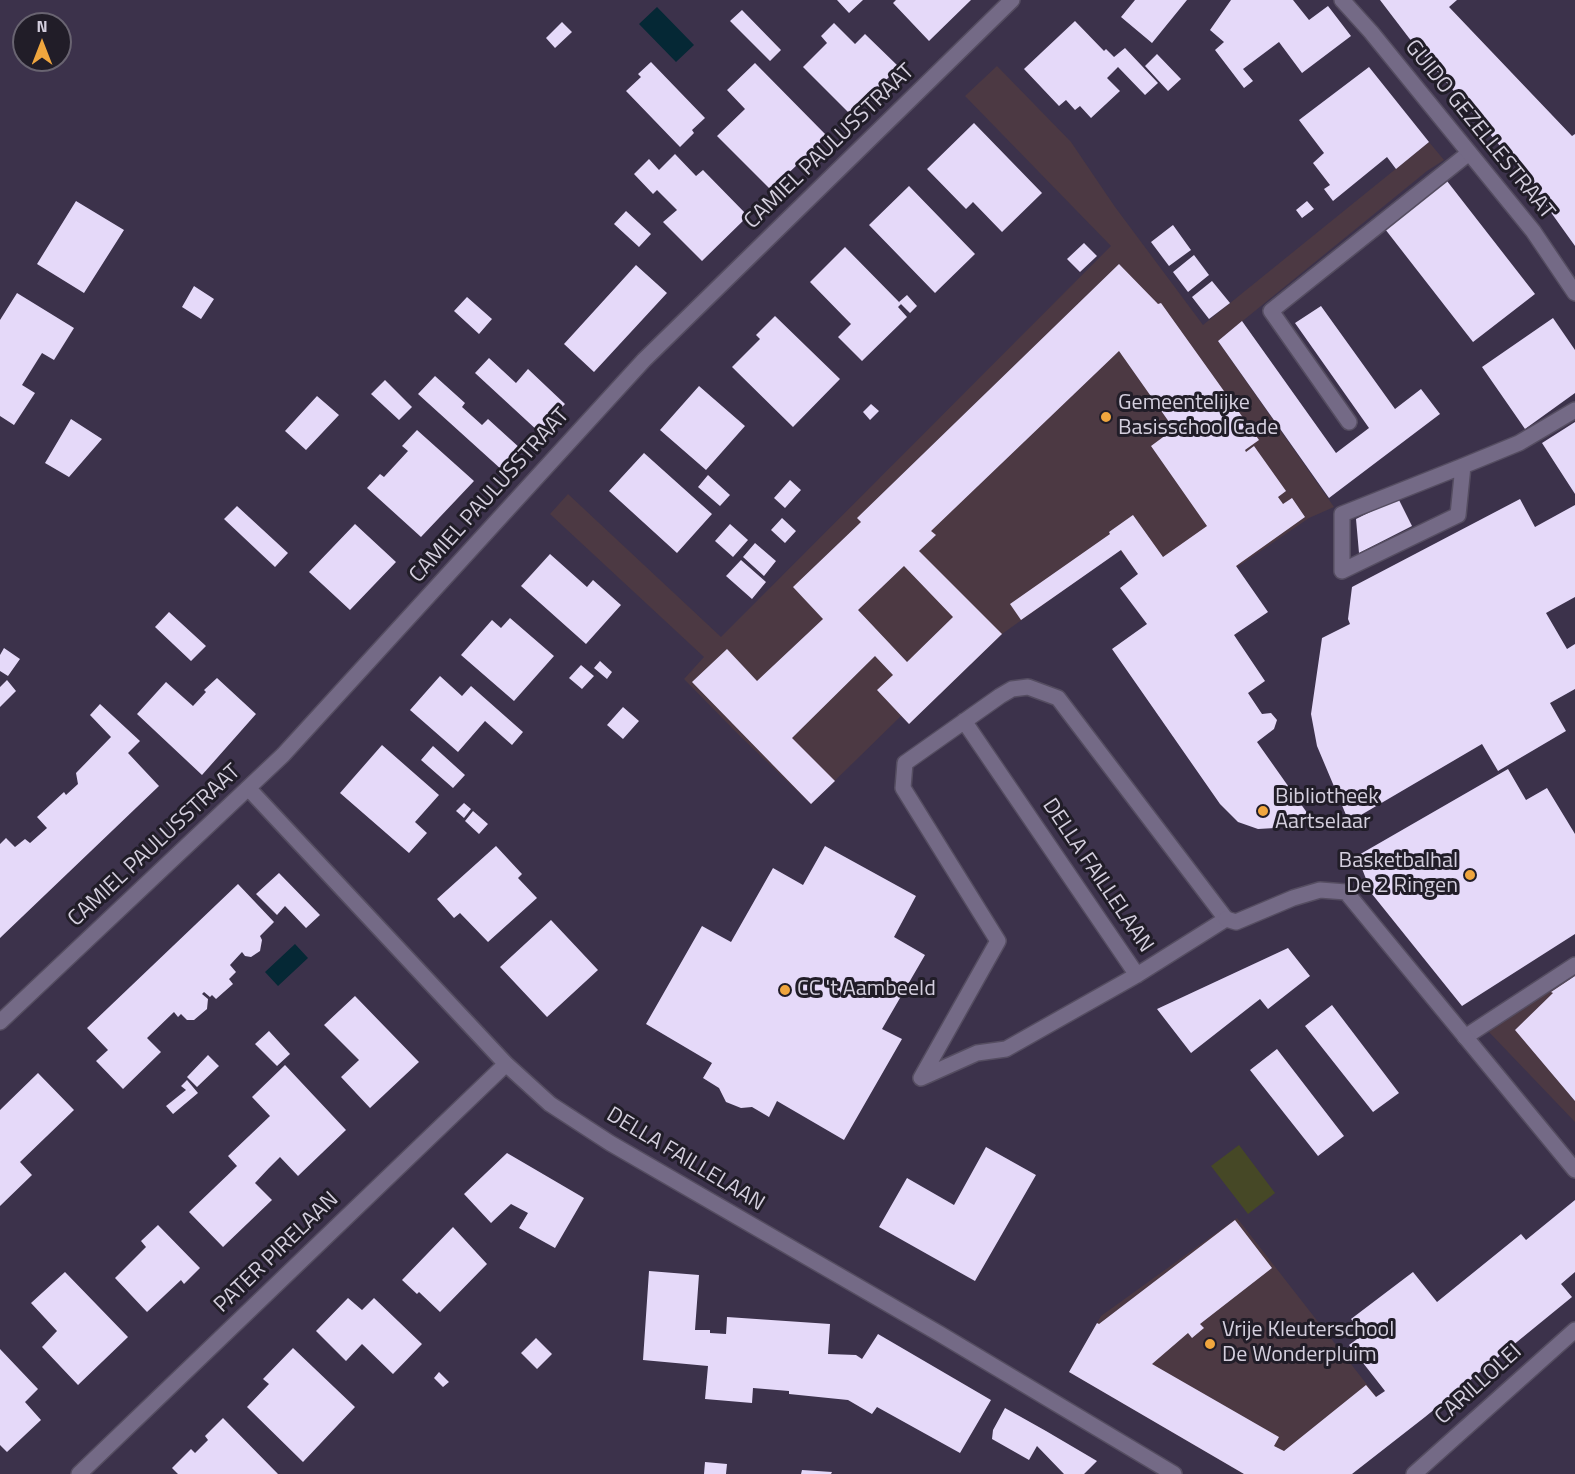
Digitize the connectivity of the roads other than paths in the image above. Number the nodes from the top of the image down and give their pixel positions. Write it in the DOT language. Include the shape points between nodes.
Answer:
graph roads {
  1 [pos="1012,0"];
  2 [pos="1342,0"];
  3 [pos="1469,153"];
  4 [pos="1575,293"];
  5 [pos="1575,410"];
  6 [pos="1349,422"];
  7 [pos="1463,466"];
  8 [pos="964,721"];
  9 [pos="249,789"];
  10 [pos="1226,919"];
  11 [pos="1575,965"];
  12 [pos="1137,975"];
  13 [pos="0,1022"];
  14 [pos="1465,1036"];
  15 [pos="506,1064"];
  16 [pos="1575,1170"];
  17 [pos="1575,1330"];
  18 [pos="79,1474"];
  19 [pos="1174,1474"];
  20 [pos="1414,1474"];
  1 -- 9 [label="street, CAMIEL PAULUSSTRAAT" via="644,360"];
  2 -- 3 [label="street, GUIDO GEZELLESTRAAT"];
  3 -- 4 [label="street, GUIDO GEZELLESTRAAT" via="1533,231"];
  3 -- 6 [label="street" via="1271,311"];
  5 -- 7 [label="street" via="1519,443"];
  7 -- 7 [label="street" via="1342,514 1342,571 1458,515"];
  8 -- 10 [label="street, DELLA FAILLELAAN" via="1012,689 1028,687 1058,698"];
  8 -- 12 [label="street, DELLA FAILLELAAN"];
  8 -- 12 [label="street, DELLA FAILLELAAN" via="905,763 903,788 998,941 921,1078 977,1053 1006,1049"];
  9 -- 13 [label="street, CAMIEL PAULUSSTRAAT"];
  9 -- 15 [label="street, DELLA FAILLELAAN"];
  10 -- 12 [label="street"];
  10 -- 14 [label="street" via="1236,922 1320,890 1346,892"];
  11 -- 14 [label="street"];
  14 -- 16 [label="street"];
  15 -- 18 [label="street, PATER PIRELAAN"];
  15 -- 19 [label="street, DELLA FAILLELAAN" via="550,1104 610,1143"];
  17 -- 20 [label="street, CARILLOLEI"];
}
